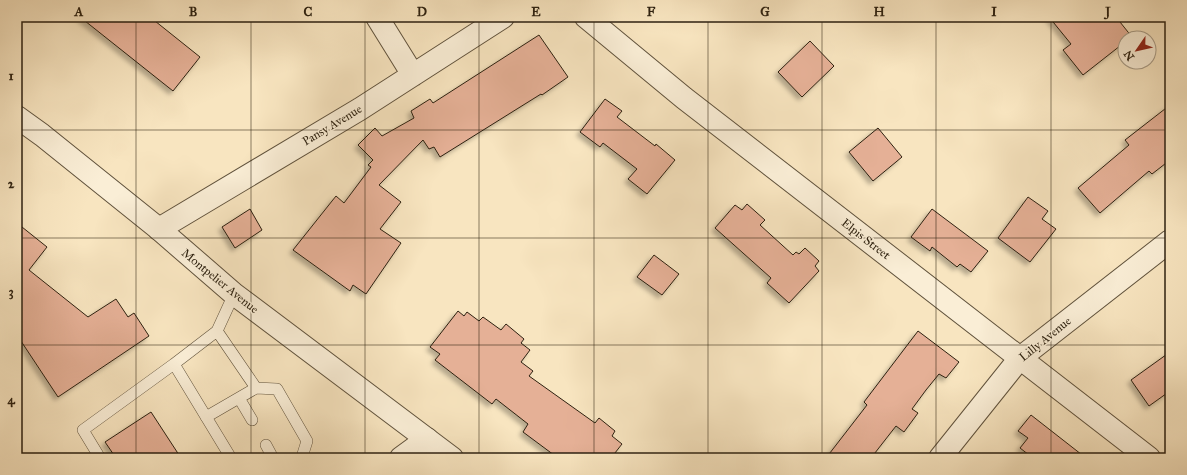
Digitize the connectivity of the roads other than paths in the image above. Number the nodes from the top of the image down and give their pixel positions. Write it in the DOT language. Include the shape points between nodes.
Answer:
graph roads {
  1 [pos="377,17"];
  2 [pos="503,17"];
  3 [pos="586,17"];
  4 [pos="412,75"];
  5 [pos="17,117"];
  6 [pos="159,229"];
  7 [pos="1170,241"];
  8 [pos="234,294"];
  9 [pos="216,331"];
  10 [pos="1020,358"];
  11 [pos="174,364"];
  12 [pos="256,388"];
  13 [pos="239,398"];
  14 [pos="206,417"];
  15 [pos="252,420"];
  16 [pos="427,439"];
  17 [pos="266,445"];
  18 [pos="100,458"];
  19 [pos="231,458"];
  20 [pos="273,458"];
  21 [pos="302,458"];
  22 [pos="401,458"];
  23 [pos="452,458"];
  24 [pos="940,458"];
  25 [pos="1149,458"];
  1 -- 4 [label="street"];
  2 -- 4 [label="street, Pansy Avenue"];
  3 -- 10 [label="street, Elpis Street" via="684,98"];
  4 -- 6 [label="street, Pansy Avenue" via="360,109"];
  5 -- 6 [label="street, Montpelier Avenue"];
  6 -- 8 [label="street, Montpelier Avenue"];
  7 -- 10 [label="street, Lilly Avenue"];
  8 -- 9 [label="lane"];
  8 -- 16 [label="street, Montpelier Avenue"];
  9 -- 11 [label="lane"];
  9 -- 12 [label="lane"];
  10 -- 24 [label="street, Lilly Avenue"];
  10 -- 25 [label="street, Elpis Street"];
  11 -- 14 [label="lane"];
  11 -- 18 [label="lane" via="83,430"];
  12 -- 13 [label="lane"];
  12 -- 21 [label="lane" via="277,389 307,441"];
  13 -- 14 [label="lane"];
  13 -- 15 [label="lane"];
  14 -- 19 [label="lane"];
  16 -- 22 [label="street"];
  16 -- 23 [label="street, Montpelier Avenue"];
  17 -- 20 [label="lane"];
}
